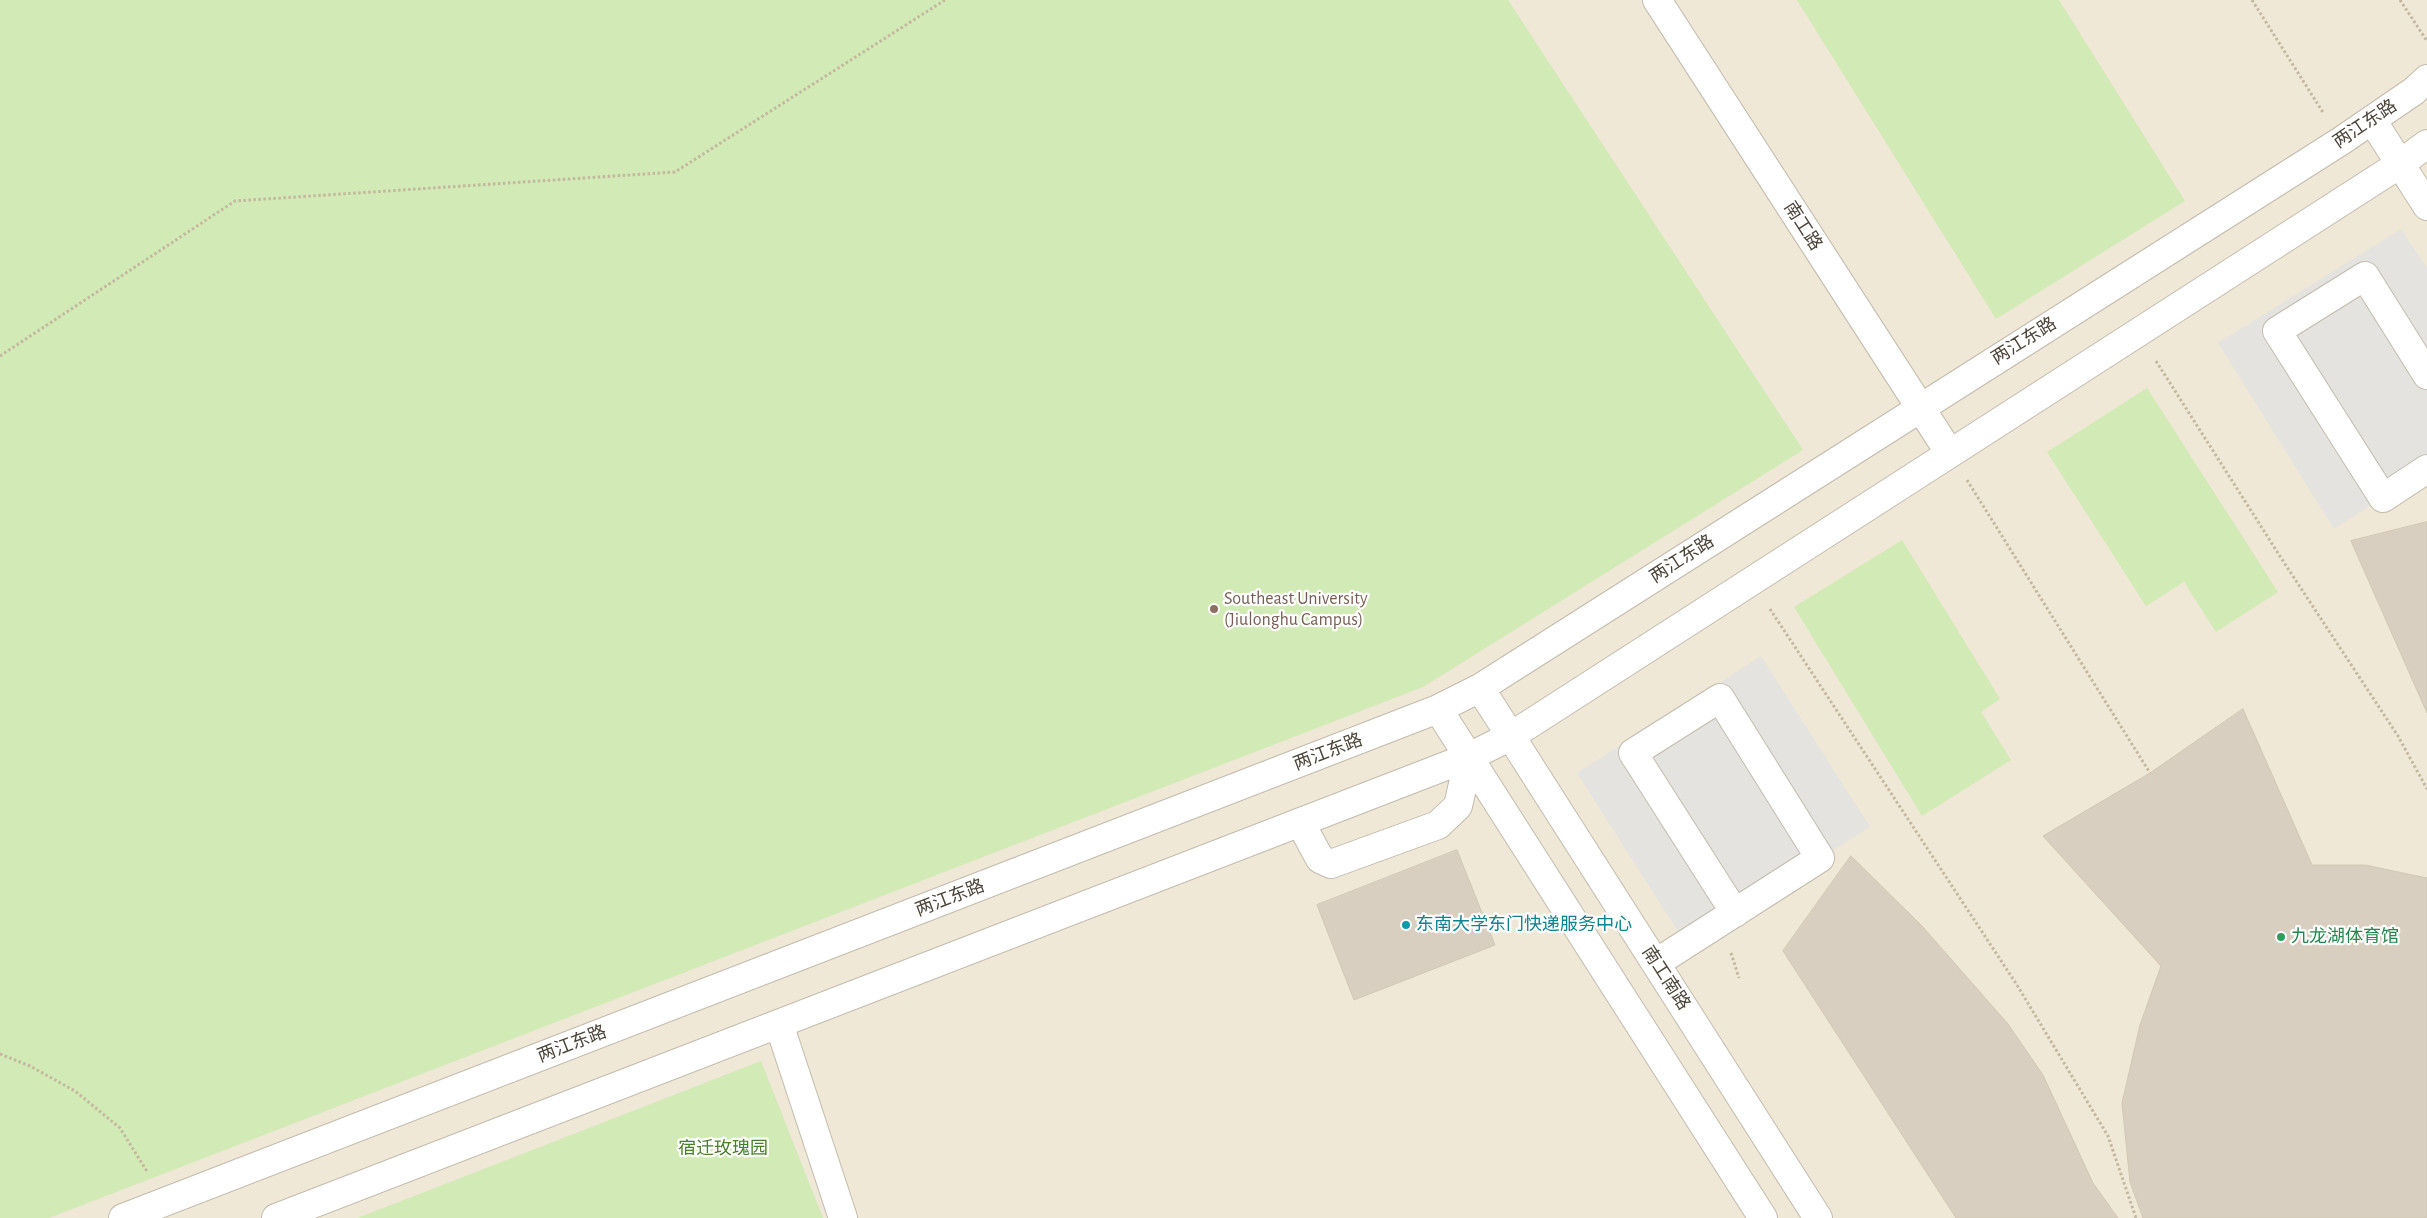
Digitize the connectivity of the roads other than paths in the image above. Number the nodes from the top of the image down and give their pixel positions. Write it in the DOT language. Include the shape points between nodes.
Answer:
graph roads {
  1 [pos="1657,0"];
  2 [pos="2423,94"];
  3 [pos="2372,120"];
  4 [pos="2427,144"];
  5 [pos="2400,164"];
  6 [pos="2427,206"];
  7 [pos="2427,375"];
  8 [pos="1920,407"];
  9 [pos="1950,452"];
  10 [pos="2427,469"];
  11 [pos="1480,688"];
  12 [pos="1438,709"];
  13 [pos="1511,736"];
  14 [pos="1469,757"];
  15 [pos="1300,822"];
  16 [pos="1735,913"];
  17 [pos="1656,963"];
  18 [pos="779,1024"];
  19 [pos="123,1218"];
  20 [pos="276,1218"];
  21 [pos="843,1218"];
  22 [pos="1763,1218"];
  23 [pos="1818,1218"];
  1 -- 8 [label="street, 南工路"];
  2 -- 3 [label="street, 两江东路"];
  3 -- 5 [label="street"];
  3 -- 8 [label="street, 两江东路"];
  4 -- 5 [label="street"];
  5 -- 6 [label="street"];
  5 -- 9 [label="street"];
  7 -- 10 [label="street" via="2365,276 2277,331 2383,498"];
  8 -- 9 [label="street, 南工路"];
  8 -- 11 [label="street, 两江东路"];
  9 -- 13 [label="street"];
  11 -- 12 [label="street, 两江东路"];
  11 -- 13 [label="street, 南工南路"];
  12 -- 14 [label="street"];
  12 -- 19 [label="street, 两江东路"];
  13 -- 14 [label="street"];
  13 -- 17 [label="street, 南工南路"];
  14 -- 15 [label="street"];
  14 -- 15 [label="street" via="1458,806 1438,825 1331,864 1320,859"];
  14 -- 22 [label="street"];
  15 -- 18 [label="street"];
  16 -- 16 [label="street" via="1633,753 1720,698 1820,858"];
  16 -- 17 [label="street"];
  17 -- 23 [label="street, 南工南路"];
  18 -- 20 [label="street"];
  18 -- 21 [label="street"];
}
